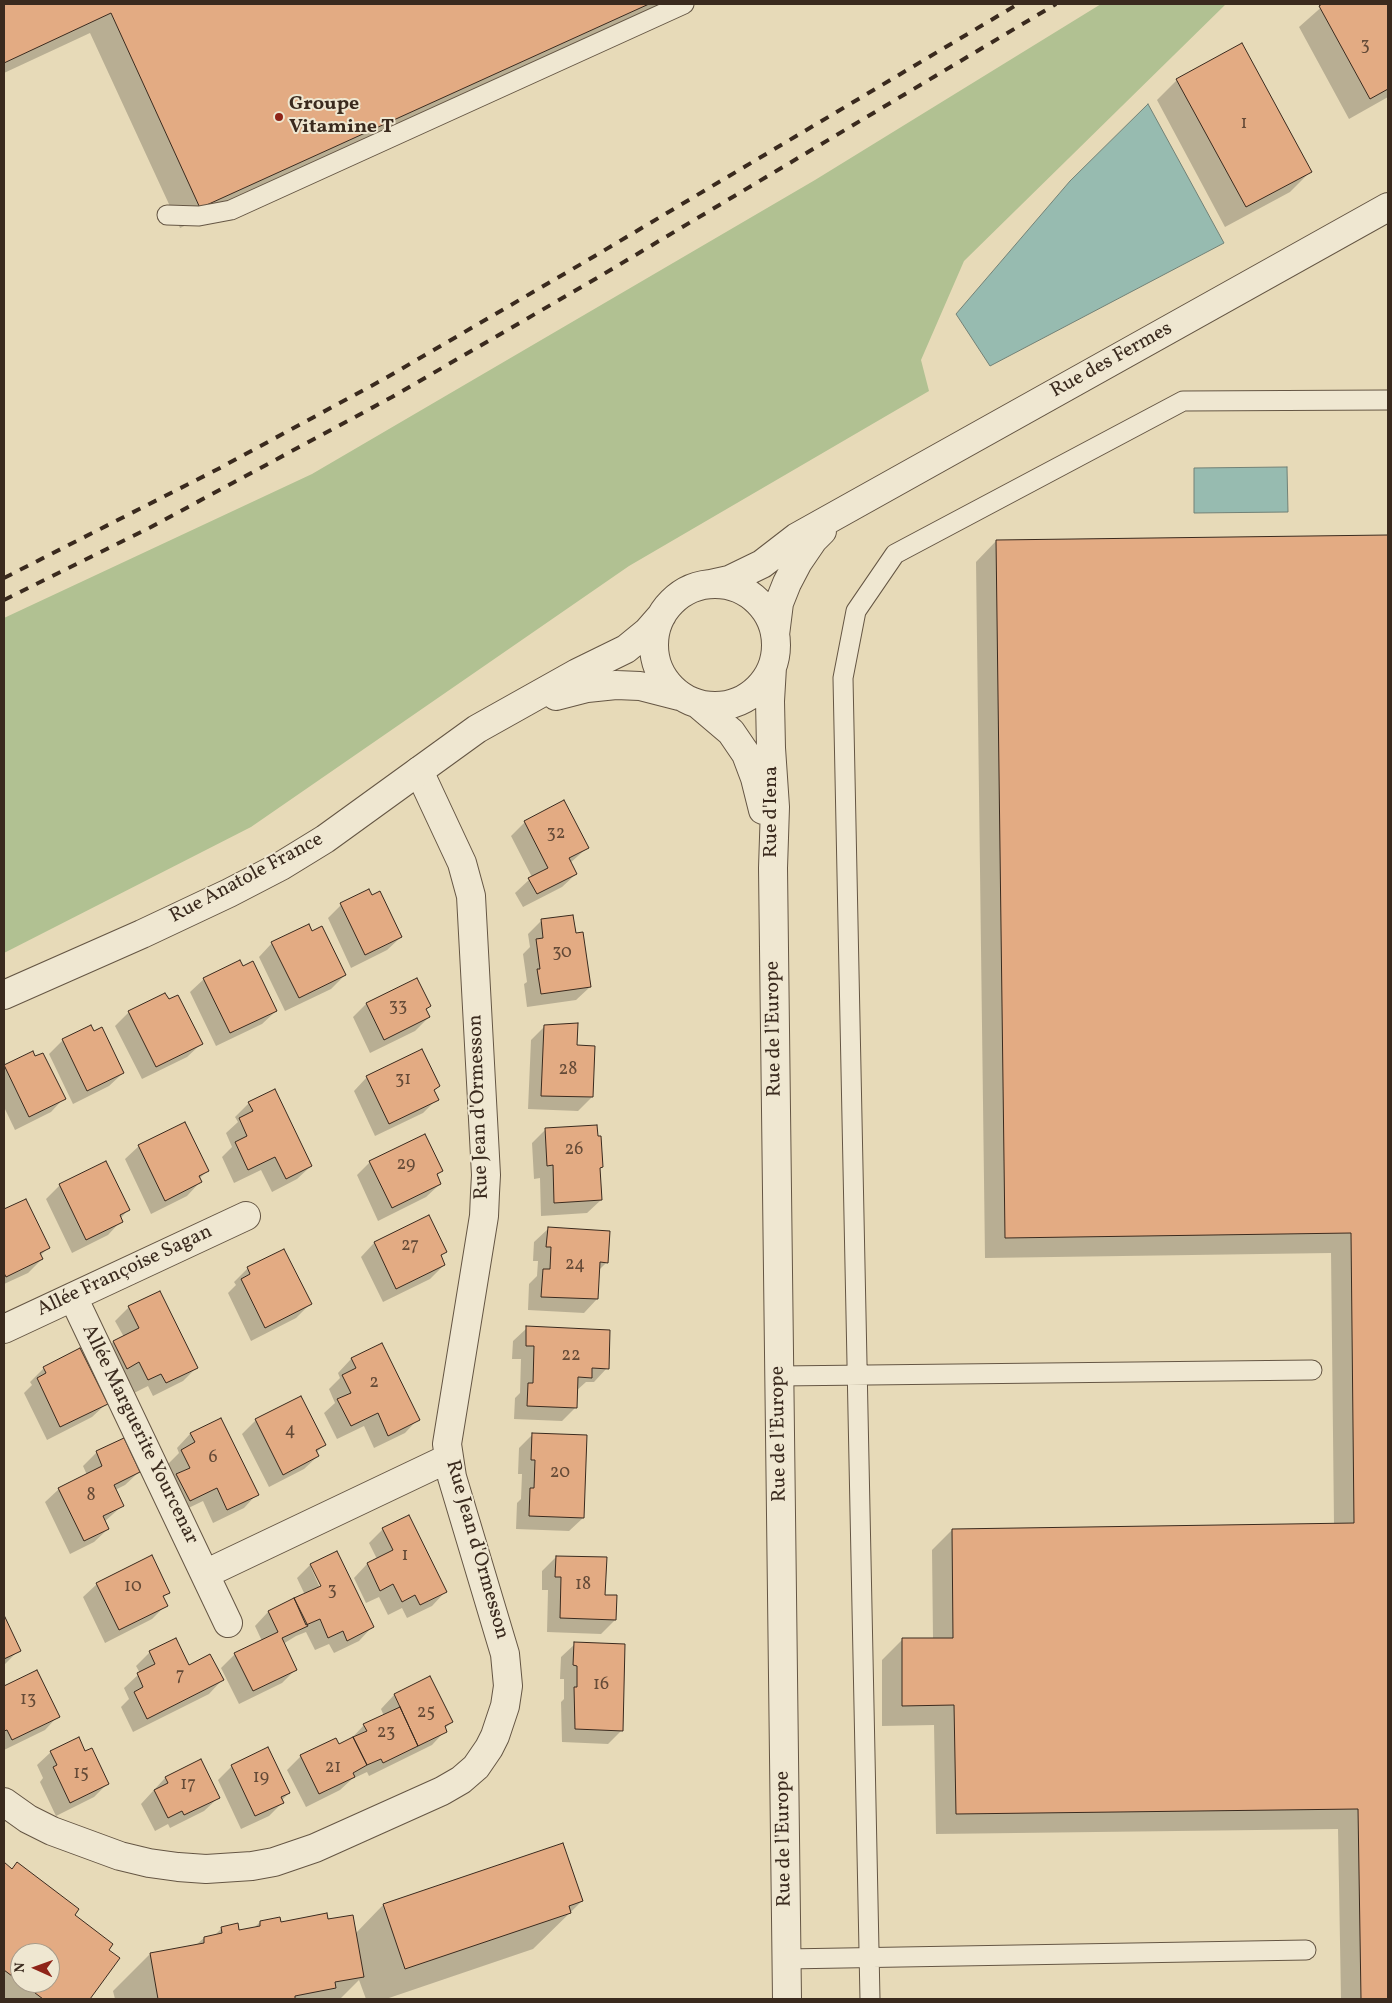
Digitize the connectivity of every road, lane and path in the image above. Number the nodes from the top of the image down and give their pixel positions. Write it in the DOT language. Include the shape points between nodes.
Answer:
graph roads {
  1 [pos="684,4"];
  2 [pos="1388,207"];
  3 [pos="167,215"];
  4 [pos="1388,400"];
  5 [pos="836,515"];
  6 [pos="711,584"];
  7 [pos="662,615"];
  8 [pos="775,637"];
  9 [pos="772,667"];
  10 [pos="689,700"];
  11 [pos="525,703"];
  12 [pos="419,771"];
  13 [pos="773,868"];
  14 [pos="4,995"];
  15 [pos="246,1216"];
  16 [pos="73,1296"];
  17 [pos="4,1329"];
  18 [pos="1312,1370"];
  19 [pos="857,1375"];
  20 [pos="779,1376"];
  21 [pos="449,1458"];
  22 [pos="205,1574"];
  23 [pos="228,1623"];
  24 [pos="4,1802"];
  25 [pos="1306,1950"];
  26 [pos="869,1958"];
  27 [pos="786,1959"];
  28 [pos="786,1999"];
  29 [pos="870,1999"];
  1 -- 3 [label="lane" via="231,210 200,216"];
  2 -- 5 [label="street, Rue des Fermes"];
  4 -- 19 [label="lane" via="1183,400 895,554 856,611 843,678"];
  5 -- 6 [label="street, Rue des Fermes" via="756,568"];
  5 -- 8 [label="street, Rue des Fermes" via="812,540 787,583"];
  6 -- 7 [label="street" via="682,593"];
  6 -- 8 [label="street" via="741,590 758,601 770,618"];
  7 -- 10 [label="street" via="653,644 656,664 665,682"];
  7 -- 11 [label="street, Rue Anatole France" via="626,649"];
  8 -- 9 [label="street"];
  9 -- 10 [label="street" via="762,685 742,700 718,707"];
  9 -- 13 [label="street, Rue d'Iena"];
  10 -- 11 [label="street, Rue Anatole France" via="640,686 616,684"];
  10 -- 13 [label="street, Rue d'Iena" via="731,732 746,754 762,803"];
  11 -- 12 [label="street, Rue Anatole France" via="477,729"];
  12 -- 14 [label="street, Rue Anatole France" via="325,839 256,880"];
  12 -- 21 [label="street, Rue Jean d'Ormesson" via="462,863 471,896 486,1174 484,1216 448,1432"];
  13 -- 20 [label="street, Rue de l'Europe"];
  15 -- 16 [label="street, Allée Françoise Sagan"];
  16 -- 17 [label="street, Allée Françoise Sagan"];
  16 -- 22 [label="street, Allée Marguerite Yourcenar"];
  18 -- 19 [label="lane"];
  19 -- 20 [label="lane"];
  19 -- 26 [label="lane"];
  20 -- 27 [label="street, Rue de l'Europe"];
  21 -- 22 [label="street"];
  21 -- 24 [label="street, Rue Jean d'Ormesson" via="505,1654 508,1686 505,1706 489,1748 476,1767 461,1780 315,1848 274,1862 230,1868 178,1867 120,1856 73,1841 28,1819"];
  22 -- 23 [label="street, Allée Marguerite Yourcenar"];
  25 -- 26 [label="lane"];
  26 -- 27 [label="lane"];
  26 -- 29 [label="lane"];
  27 -- 28 [label="street, Rue de l'Europe"];
}
